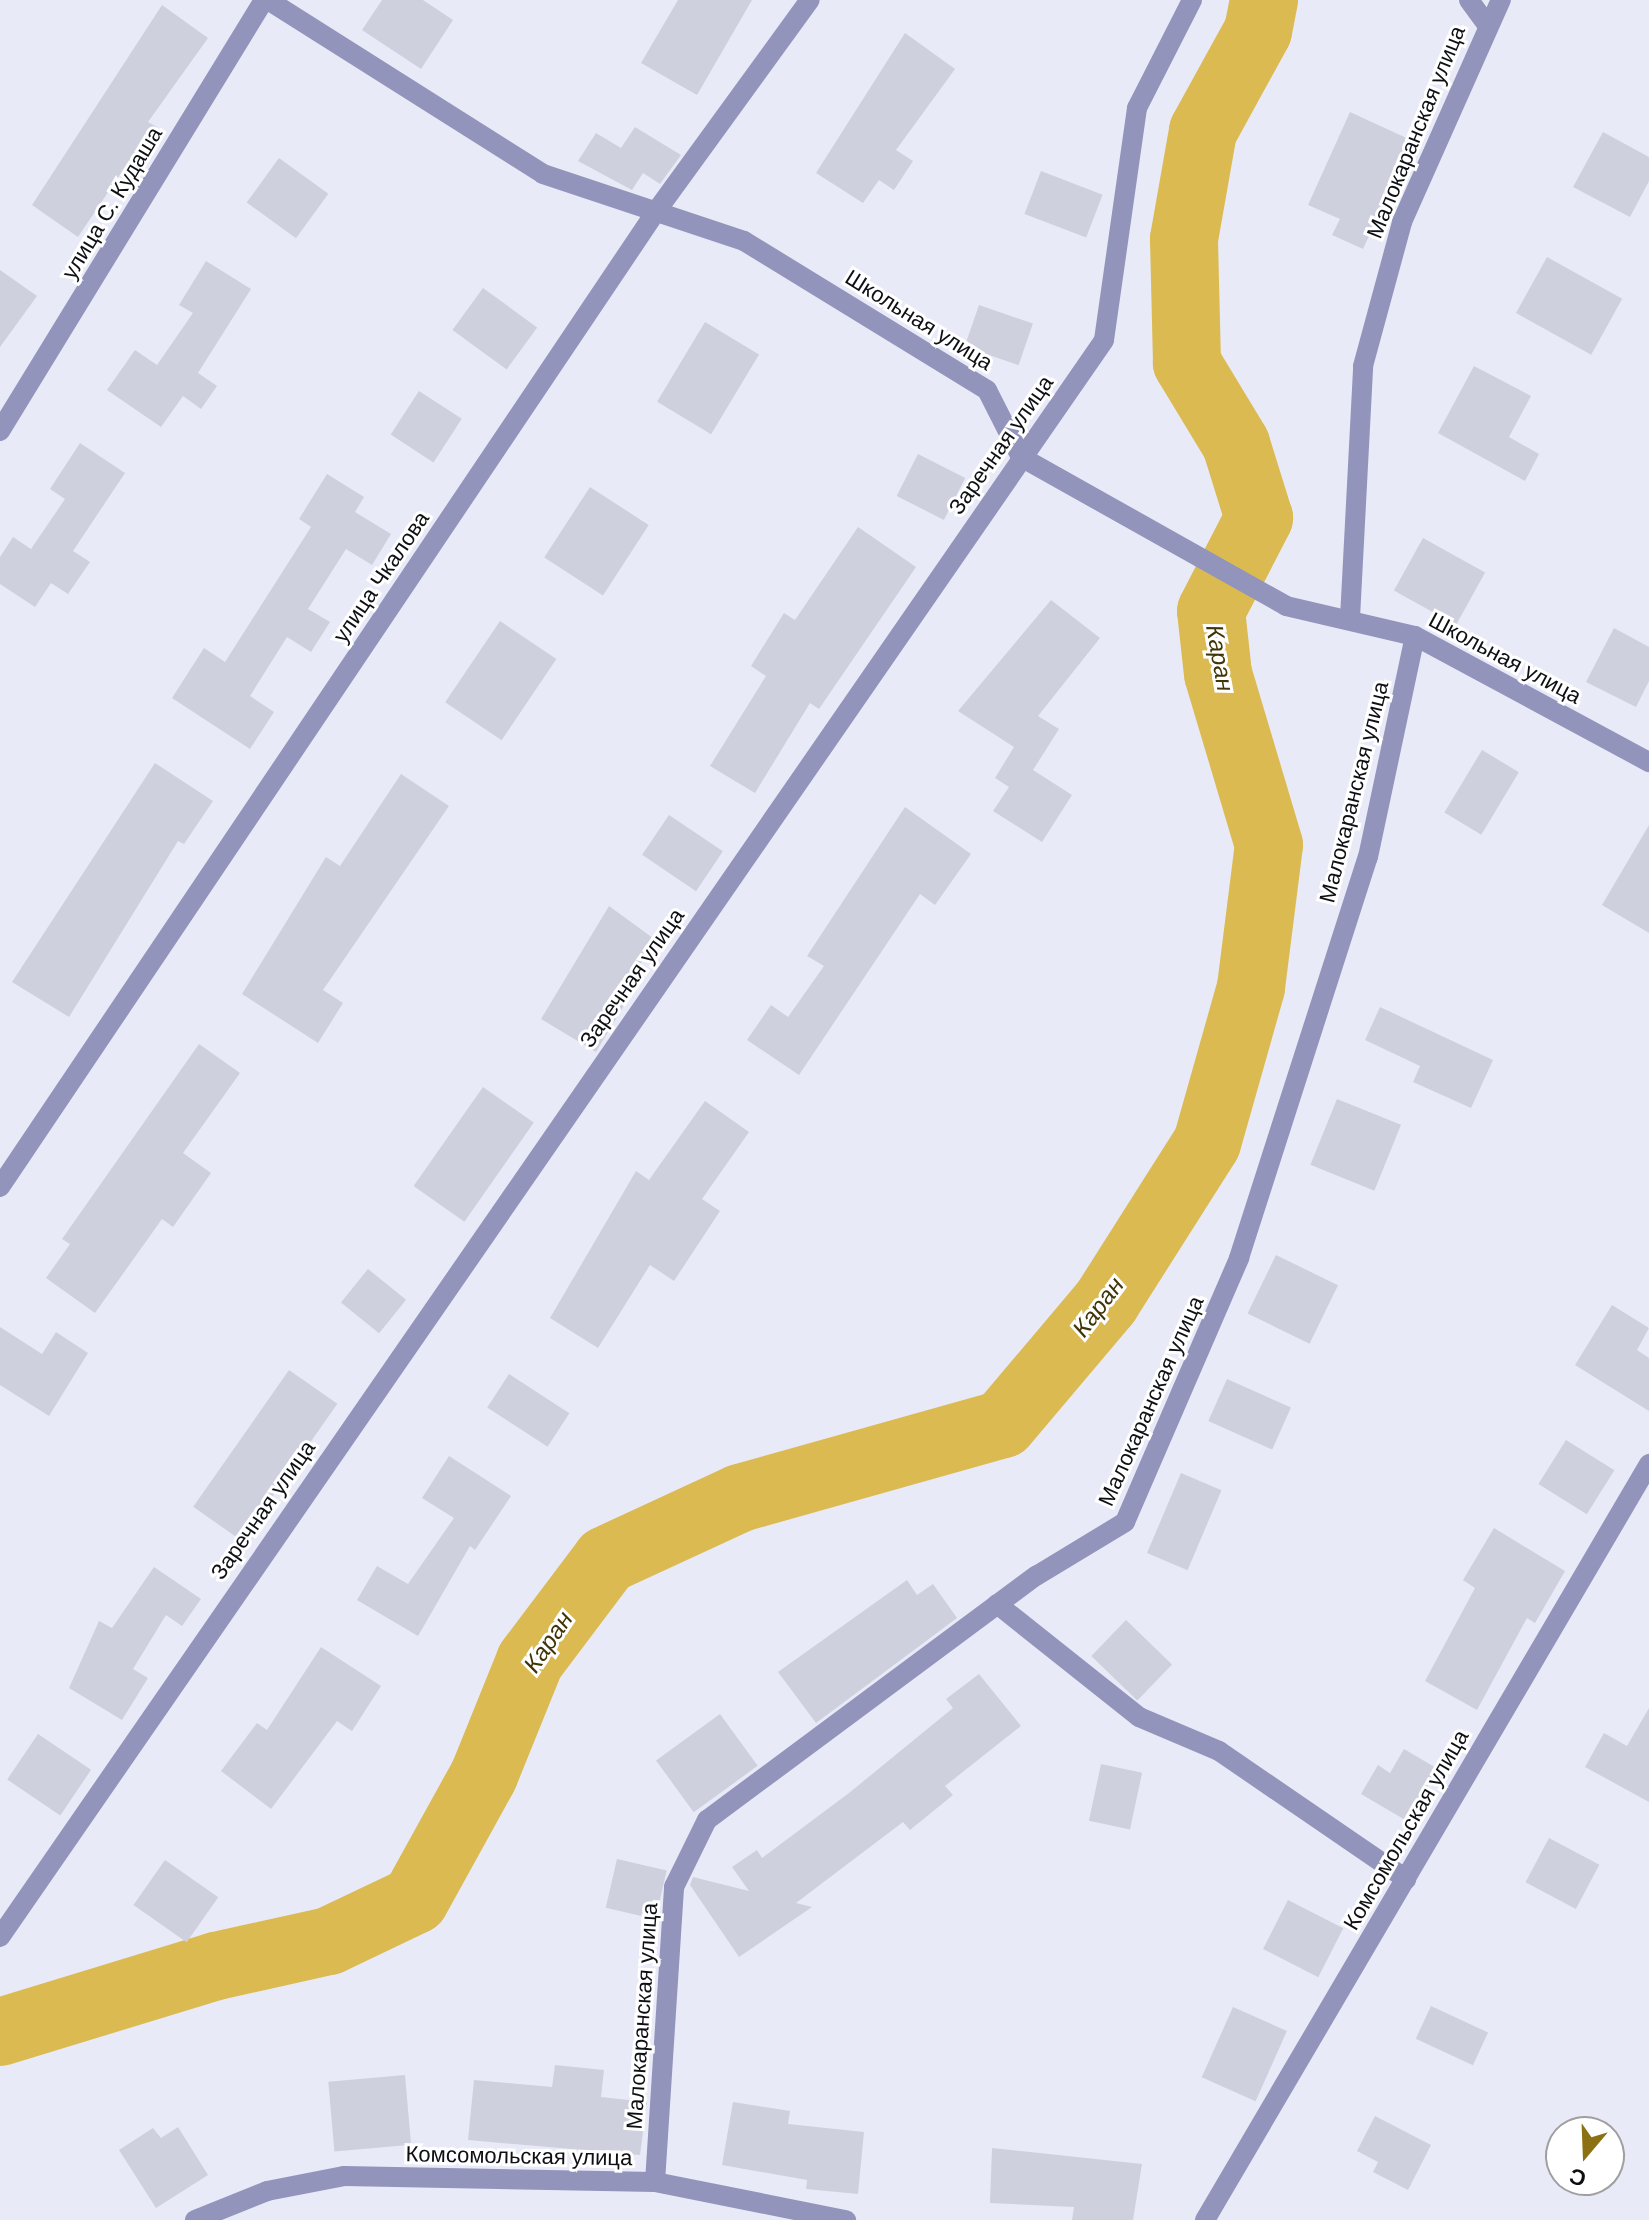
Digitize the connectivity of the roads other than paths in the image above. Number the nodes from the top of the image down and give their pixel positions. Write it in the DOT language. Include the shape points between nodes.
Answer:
graph roads {
  1 [pos="266,0"];
  2 [pos="810,0"];
  3 [pos="1192,0"];
  4 [pos="1469,0"];
  5 [pos="1501,0"];
  6 [pos="1486,23"];
  7 [pos="655,213"];
  8 [pos="0,431"];
  9 [pos="1021,457"];
  10 [pos="1350,618"];
  11 [pos="1415,636"];
  12 [pos="1649,762"];
  13 [pos="0,1187"];
  14 [pos="1649,1464"];
  15 [pos="997,1604"];
  16 [pos="1406,1879"];
  17 [pos="0,1937"];
  18 [pos="655,2182"];
  19 [pos="195,2220"];
  20 [pos="846,2220"];
  21 [pos="1205,2220"];
  1 -- 7 [label="street, Школьная улица" via="543,174"];
  1 -- 8 [label="street, улица С. Кудаша"];
  2 -- 7 [label="street, улица Чкалова"];
  3 -- 9 [label="street, Заречная улица" via="1137,108 1104,340"];
  4 -- 6 [label="street"];
  5 -- 6 [label="street, Малокаранская улица"];
  6 -- 10 [label="street, Малокаранская улица" via="1402,222 1363,366"];
  7 -- 9 [label="street, Школьная улица" via="744,241 987,390"];
  7 -- 13 [label="street, улица Чкалова"];
  9 -- 10 [label="street, Школьная улица" via="1286,606"];
  9 -- 17 [label="street, Заречная улица"];
  10 -- 11 [label="street, Школьная улица"];
  11 -- 12 [label="street, Школьная улица"];
  11 -- 15 [label="street, Малокаранская улица" via="1368,857 1227,1288 1125,1522"];
  14 -- 16 [label="street, Комсомольская улица"];
  15 -- 16 [label="street" via="1139,1717 1219,1751"];
  15 -- 18 [label="street, Малокаранская улица" via="707,1820 674,1887"];
  16 -- 21 [label="street, Комсомольская улица"];
  18 -- 19 [label="street, Комсомольская улица" via="344,2176 267,2191"];
  18 -- 20 [label="street, Комсомольская улица"];
}
